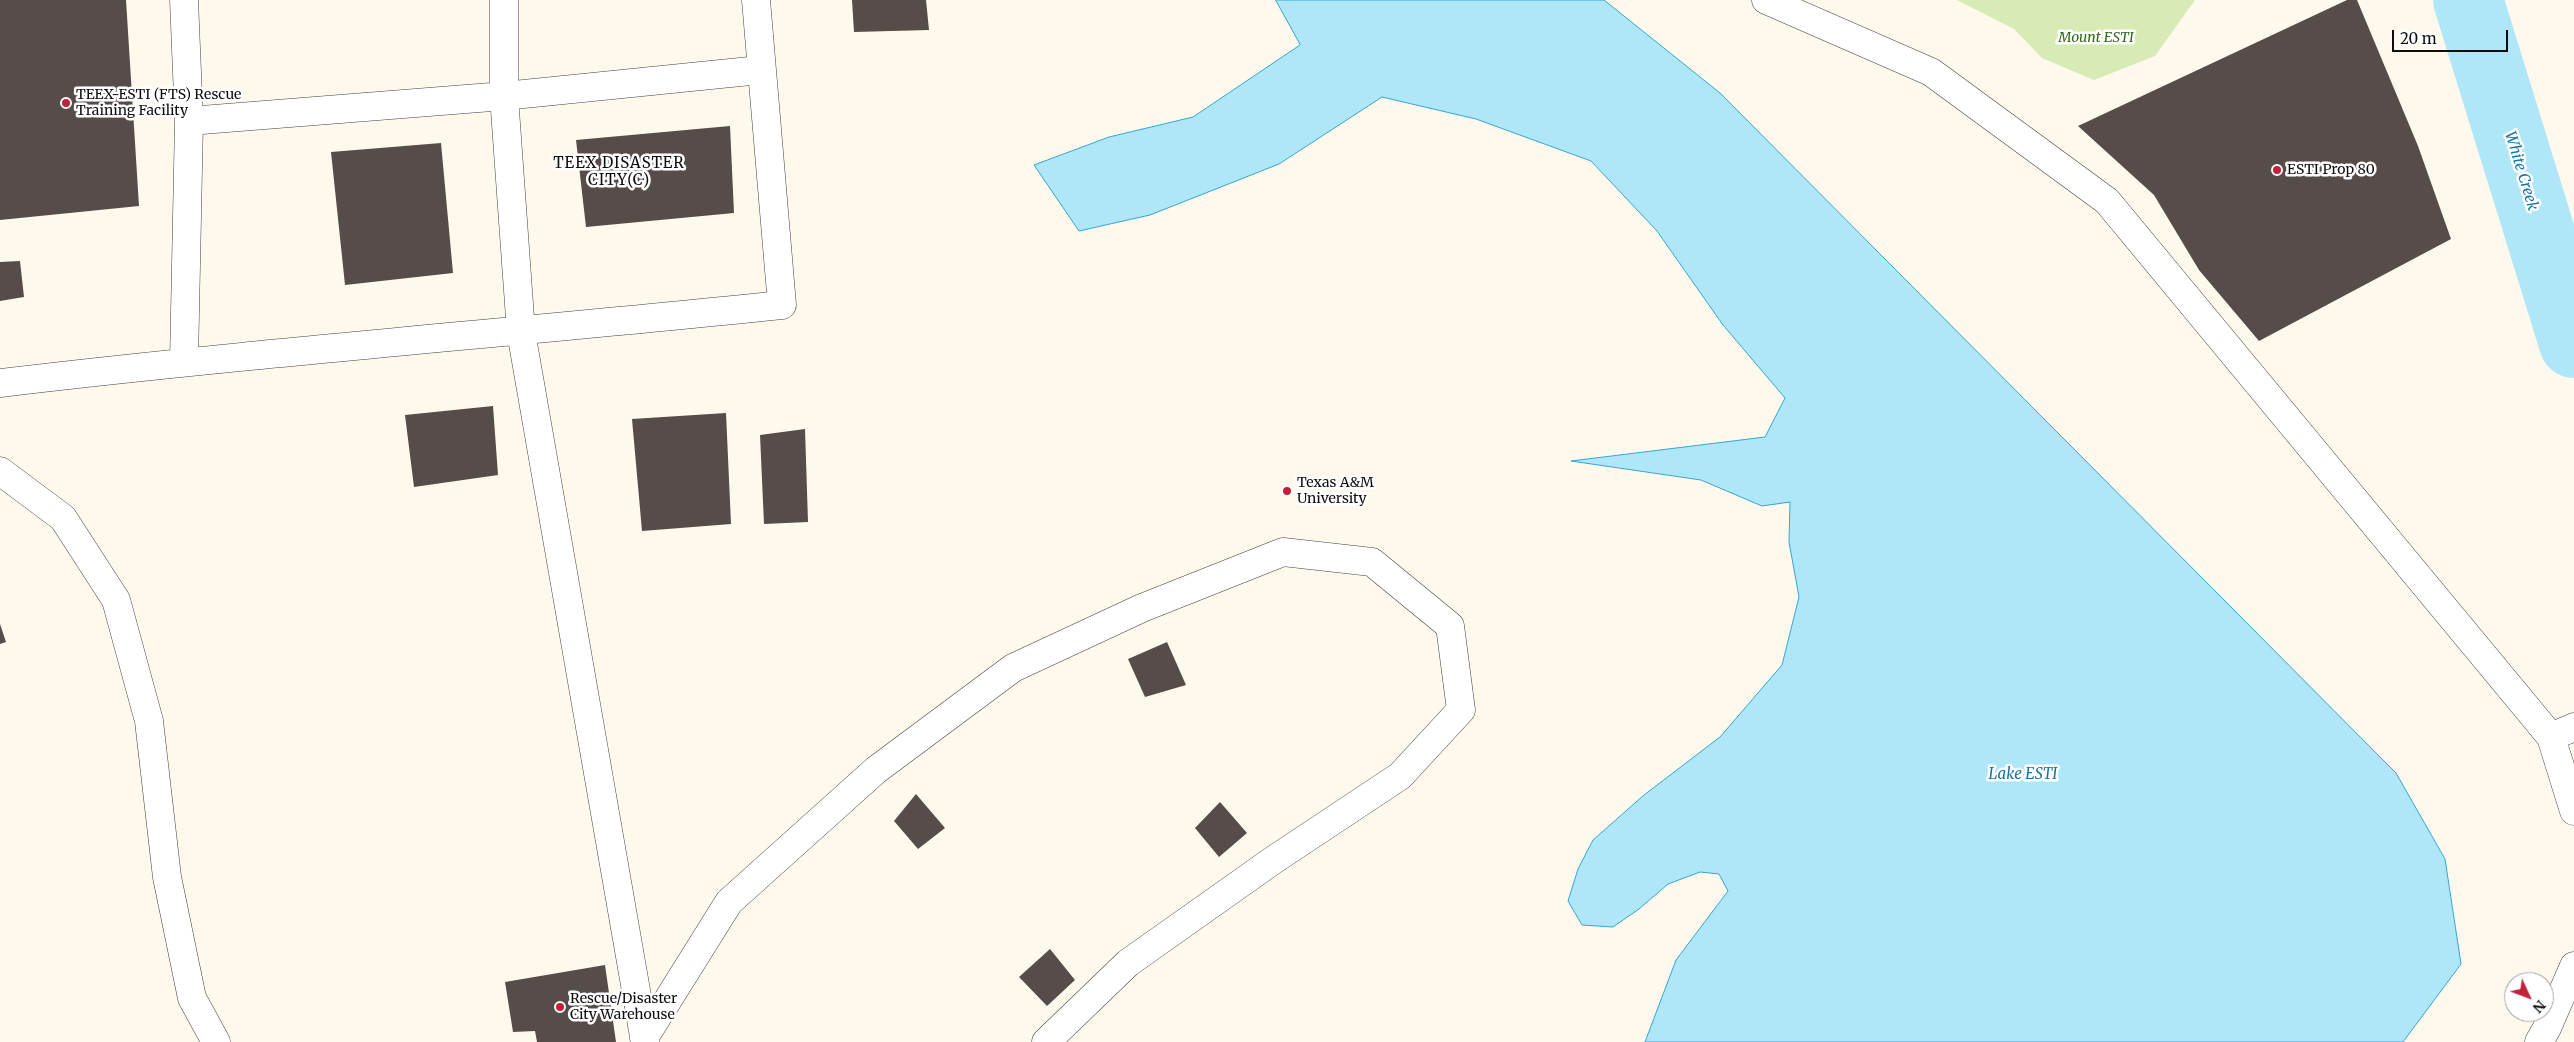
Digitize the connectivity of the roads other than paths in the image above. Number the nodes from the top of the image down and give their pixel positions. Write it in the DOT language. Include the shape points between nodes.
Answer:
graph roads {
  1 [pos="184,0"];
  2 [pos="504,0"];
  3 [pos="756,0"];
  4 [pos="1766,0"];
  5 [pos="760,70"];
  6 [pos="504,96"];
  7 [pos="189,121"];
  8 [pos="521,332"];
  9 [pos="184,361"];
  10 [pos="0,383"];
  11 [pos="0,470"];
  12 [pos="2562,732"];
  13 [pos="2574,811"];
  14 [pos="2574,966"];
  15 [pos="645,1040"];
  16 [pos="216,1042"];
  17 [pos="1046,1042"];
  18 [pos="2539,1042"];
  1 -- 7 [label="lane"];
  2 -- 6 [label="lane"];
  3 -- 5 [label="lane"];
  4 -- 12 [label="lane" via="1931,72 2107,201"];
  5 -- 6 [label="lane"];
  5 -- 8 [label="lane" via="782,305"];
  6 -- 7 [label="lane"];
  6 -- 8 [label="lane"];
  7 -- 9 [label="lane"];
  8 -- 9 [label="lane"];
  8 -- 15 [label="lane"];
  9 -- 10 [label="lane"];
  11 -- 16 [label="lane" via="63,518 116,600 149,721 167,877 192,998"];
  12 -- 13 [label="lane"];
  14 -- 18 [label="lane"];
  15 -- 17 [label="lane" via="729,902 876,770 1013,668 1142,608 1283,552 1372,562 1450,626 1461,710 1400,776 1128,963"];
}
